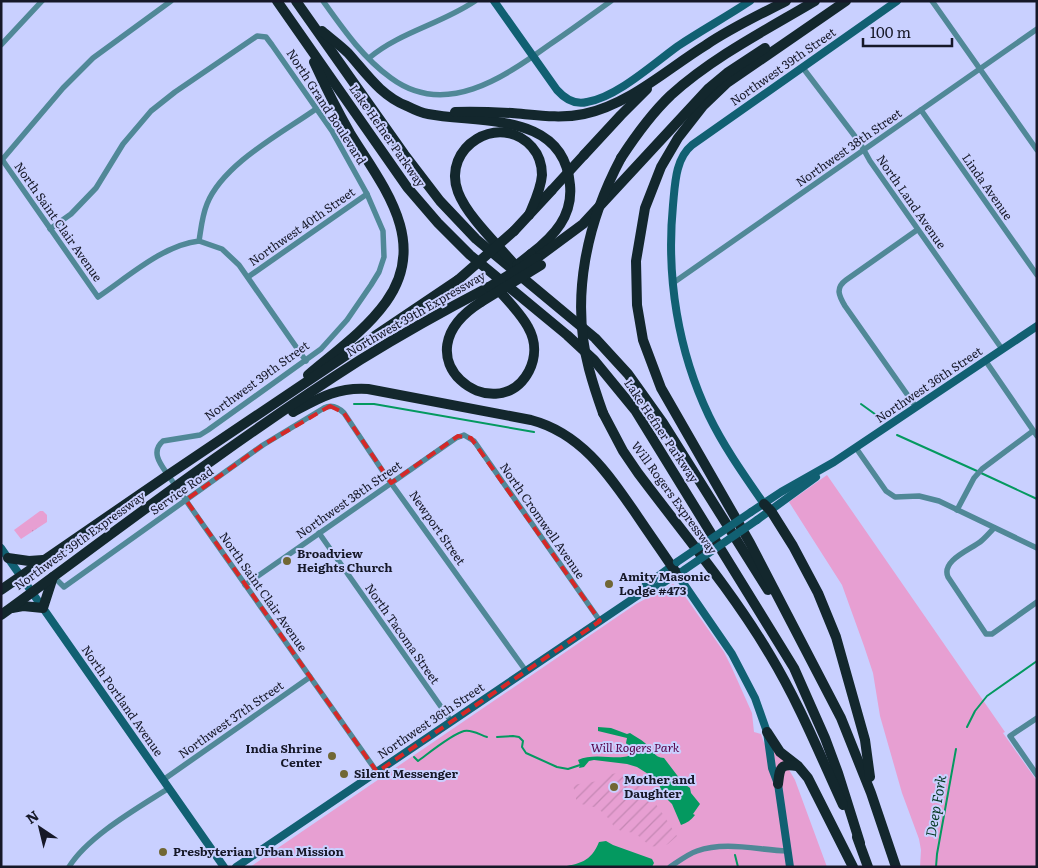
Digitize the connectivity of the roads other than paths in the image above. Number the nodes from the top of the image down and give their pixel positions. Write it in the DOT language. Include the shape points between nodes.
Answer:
graph roads {
  1 [pos="42,1"];
  2 [pos="171,1"];
  3 [pos="277,1"];
  4 [pos="296,1"];
  5 [pos="324,1"];
  6 [pos="475,1"];
  7 [pos="494,1"];
  8 [pos="611,1"];
  9 [pos="750,1"];
  10 [pos="786,1"];
  11 [pos="815,1"];
  12 [pos="846,1"];
  13 [pos="896,1"];
  14 [pos="932,1"];
  15 [pos="824,15"];
  16 [pos="308,18"];
  17 [pos="1037,29"];
  18 [pos="302,36"];
  19 [pos="1,45"];
  20 [pos="533,57"];
  21 [pos="369,58"];
  22 [pos="803,68"];
  23 [pos="980,69"];
  24 [pos="661,77"];
  25 [pos="412,108"];
  26 [pos="316,109"];
  27 [pos="921,110"];
  28 [pos="864,150"];
  29 [pos="1037,150"];
  30 [pos="2,160"];
  31 [pos="367,194"];
  32 [pos="529,215"];
  33 [pos="50,229"];
  34 [pos="917,230"];
  35 [pos="199,241"];
  36 [pos="470,255"];
  37 [pos="384,257"];
  38 [pos="536,259"];
  39 [pos="1037,275"];
  40 [pos="248,277"];
  41 [pos="673,283"];
  42 [pos="531,284"];
  43 [pos="477,299"];
  44 [pos="1037,326"];
  45 [pos="1002,349"];
  46 [pos="985,360"];
  47 [pos="306,361"];
  48 [pos="280,400"];
  49 [pos="327,406"];
  50 [pos="916,407"];
  51 [pos="256,430"];
  52 [pos="1035,434"];
  53 [pos="466,436"];
  54 [pos="185,438"];
  55 [pos="856,448"];
  56 [pos="168,475"];
  57 [pos="391,482"];
  58 [pos="176,486"];
  59 [pos="186,500"];
  60 [pos="767,507"];
  61 [pos="957,510"];
  62 [pos="994,528"];
  63 [pos="319,533"];
  64 [pos="1,548"];
  65 [pos="1037,548"];
  66 [pos="8,558"];
  67 [pos="44,560"];
  68 [pos="678,568"];
  69 [pos="21,576"];
  70 [pos="53,576"];
  71 [pos="246,585"];
  72 [pos="1,590"];
  73 [pos="32,592"];
  74 [pos="1037,602"];
  75 [pos="11,608"];
  76 [pos="43,608"];
  77 [pos="1,615"];
  78 [pos="600,621"];
  79 [pos="800,638"];
  80 [pos="526,671"];
  81 [pos="310,677"];
  82 [pos="1037,718"];
  83 [pos="451,722"];
  84 [pos="767,732"];
  85 [pos="798,766"];
  86 [pos="376,772"];
  87 [pos="1037,775"];
  88 [pos="163,780"];
  89 [pos="778,784"];
  90 [pos="169,788"];
  91 [pos="872,793"];
  92 [pos="860,843"];
  93 [pos="787,851"];
  94 [pos="70,867"];
  95 [pos="224,867"];
  96 [pos="236,867"];
  97 [pos="670,867"];
  98 [pos="790,867"];
  99 [pos="853,867"];
  100 [pos="868,867"];
  101 [pos="896,867"];
  1 -- 19 [label="street"];
  2 -- 30 [label="street" via="94,58 63,88"];
  3 -- 18 [label="highway, Lake Hefner Parkway"];
  4 -- 16 [label="highway, Lake Hefner Parkway"];
  5 -- 21 [label="street"];
  6 -- 21 [label="street" via="399,37"];
  7 -- 20 [label="main road"];
  8 -- 20 [label="street"];
  9 -- 20 [label="main road" via="611,93 585,103 562,96"];
  10 -- 24 [label="highway" via="712,41"];
  11 -- 92 [label="highway, Will Rogers Expressway, bridge" via="683,85 633,140 610,179 594,220 583,272 581,301 589,368 604,413 623,451 742,611 770,655 797,704"];
  12 -- 15 [label="highway"];
  13 -- 22 [label="main road, Northwest 39th Street"];
  14 -- 23 [label="street"];
  15 -- 38 [label="highway" via="748,59 713,84 583,224"];
  15 -- 79 [label="highway" via="727,83 683,131 652,188 639,234 636,261 639,322 654,372"];
  16 -- 25 [label="highway" via="380,89"];
  16 -- 42 [label="highway, Lake Hefner Parkway" via="440,202 476,239"];
  17 -- 23 [label="street, Northwest 38th Street"];
  18 -- 36 [label="highway, Lake Hefner Parkway" via="407,186"];
  18 -- 48 [label="highway" via="335,108 391,200 402,228 403,251 396,283 379,311 344,346"];
  20 -- 21 [label="street" via="501,77 461,93 437,95 412,90 391,79"];
  22 -- 28 [label="street, North Land Avenue"];
  22 -- 41 [label="main road, Northwest 39th Street" via="692,145 684,154 677,174 673,209"];
  23 -- 27 [label="street, Northwest 38th Street"];
  23 -- 29 [label="street"];
  24 -- 25 [label="highway" via="609,106 573,116"];
  24 -- 32 [label="highway, Northwest 39th Expressway, bridge" via="629,106"];
  25 -- 38 [label="highway" via="433,115 516,124 539,134 557,150 570,179 569,205 562,224"];
  26 -- 31 [label="street, North Grand Boulevard"];
  26 -- 33 [label="street, North Grand Boulevard" via="269,41 263,36 256,37 151,111 123,144 96,188 71,214"];
  26 -- 35 [label="street" via="229,171 208,202"];
  27 -- 28 [label="street, Northwest 38th Street"];
  27 -- 39 [label="street, Linda Avenue"];
  28 -- 34 [label="street, North Land Avenue"];
  28 -- 41 [label="street, Northwest 38th Street"];
  30 -- 33 [label="street, North Saint Clair Avenue"];
  31 -- 37 [label="street, North Grand Boulevard" via="383,231"];
  31 -- 40 [label="street, Northwest 40th Street"];
  32 -- 42 [label="highway" via="542,175 535,151 523,140 506,133 493,133 476,139 457,162 458,192 466,207"];
  32 -- 48 [label="highway, Northwest 39th Expressway, bridge" via="458,280"];
  33 -- 35 [label="street, North Saint Clair Avenue" via="98,297 166,250"];
  34 -- 45 [label="street, North Land Avenue"];
  34 -- 50 [label="street" via="839,288 839,297"];
  35 -- 40 [label="street" via="229,254"];
  36 -- 43 [label="highway" via="522,318 533,340 534,358 527,374 515,386 498,393 481,392 465,385 453,372 447,355 453,328"];
  36 -- 92 [label="highway, Lake Hefner Parkway" via="575,342 608,376 640,418 794,668 838,772"];
  37 -- 47 [label="street, Northwest 39th Street" via="376,278 346,320 330,340"];
  38 -- 43 [label="highway, bridge"];
  38 -- 43 [label="highway, Northwest 39th Expressway, bridge" via="489,287"];
  40 -- 47 [label="street"];
  41 -- 60 [label="main road" via="683,346 700,396 725,446"];
  42 -- 79 [label="highway, Lake Hefner Parkway" via="594,338 643,393"];
  43 -- 51 [label="highway, Northwest 39th Expressway" via="361,359"];
  44 -- 45 [label="main road, Northwest 36th Street"];
  45 -- 46 [label="main road, Northwest 36th Street"];
  46 -- 50 [label="main road, Northwest 36th Street"];
  46 -- 52 [label="street"];
  47 -- 54 [label="street, Northwest 39th Street" via="208,430"];
  48 -- 56 [label="highway, Northwest 39th Expressway"];
  49 -- 57 [label="street, Newport Street" via="335,406 344,413"];
  49 -- 59 [label="street, Service Road"];
  50 -- 55 [label="main road, Northwest 36th Street"];
  51 -- 58 [label="highway, Northwest 39th Expressway"];
  51 -- 68 [label="highway" via="325,395 356,389 384,391 540,423 565,434 594,457"];
  52 -- 61 [label="street" via="982,469"];
  53 -- 57 [label="street, Northwest 38th Street" via="456,438"];
  53 -- 78 [label="street, North Cromwell Avenue" via="474,441"];
  54 -- 56 [label="street, North Saint Clair Avenue" via="165,440 157,448 159,460"];
  55 -- 60 [label="main road, Northwest 36th Street"];
  55 -- 61 [label="street" via="892,496 930,498"];
  56 -- 58 [label="street, North Saint Clair Avenue"];
  56 -- 67 [label="highway, Northwest 39th Expressway"];
  57 -- 63 [label="street, Northwest 38th Street"];
  57 -- 80 [label="street, Newport Street"];
  58 -- 59 [label="street, North Saint Clair Avenue"];
  58 -- 70 [label="highway, Northwest 39th Expressway"];
  59 -- 70 [label="street, Service Road" via="64,587"];
  59 -- 71 [label="street, North Saint Clair Avenue"];
  60 -- 68 [label="main road, Northwest 36th Street, bridge" via="751,512"];
  60 -- 68 [label="main road, Northwest 36th Street, bridge" via="757,520"];
  60 -- 91 [label="highway" via="806,570 836,637 866,740"];
  61 -- 62 [label="street"];
  62 -- 65 [label="street"];
  62 -- 74 [label="street" via="953,560 947,571 951,582 988,635"];
  63 -- 71 [label="street, Northwest 38th Street"];
  63 -- 83 [label="street, North Tacoma Street"];
  64 -- 66 [label="main road, North Portland Avenue"];
  66 -- 67 [label="highway"];
  66 -- 69 [label="main road, North Portland Avenue"];
  67 -- 69 [label="highway, Northwest 39th Expressway"];
  68 -- 78 [label="main road, Northwest 36th Street" via="645,586 640,594"];
  68 -- 84 [label="main road" via="738,664"];
  69 -- 72 [label="highway, Northwest 39th Expressway"];
  69 -- 73 [label="main road, North Portland Avenue"];
  70 -- 73 [label="highway, Northwest 39th Expressway"];
  70 -- 76 [label="highway"];
  71 -- 81 [label="street, North Saint Clair Avenue"];
  73 -- 75 [label="highway, Northwest 39th Expressway"];
  73 -- 76 [label="main road, North Portland Avenue"];
  75 -- 76 [label="highway"];
  75 -- 77 [label="highway, Northwest 39th Expressway"];
  76 -- 88 [label="main road, North Portland Avenue"];
  78 -- 80 [label="main road, Northwest 36th Street"];
  79 -- 91 [label="highway" via="841,718"];
  80 -- 83 [label="main road, Northwest 36th Street"];
  81 -- 86 [label="street, North Saint Clair Avenue"];
  81 -- 88 [label="street, Northwest 37th Street"];
  82 -- 87 [label="street" via="1010,736"];
  83 -- 86 [label="main road, Northwest 36th Street"];
  84 -- 85 [label="highway" via="780,752"];
  84 -- 89 [label="main road" via="772,768"];
  85 -- 89 [label="highway" via="788,764 782,767"];
  85 -- 99 [label="highway" via="808,778"];
  86 -- 96 [label="main road, Northwest 36th Street"];
  88 -- 90 [label="main road, North Portland Avenue"];
  89 -- 93 [label="main road"];
  90 -- 94 [label="street" via="94,840"];
  90 -- 95 [label="main road, North Portland Avenue"];
  91 -- 101 [label="highway"];
  92 -- 100 [label="highway, Will Rogers Expressway"];
  93 -- 97 [label="street" via="713,847 691,853"];
  93 -- 98 [label="main road"];
}
